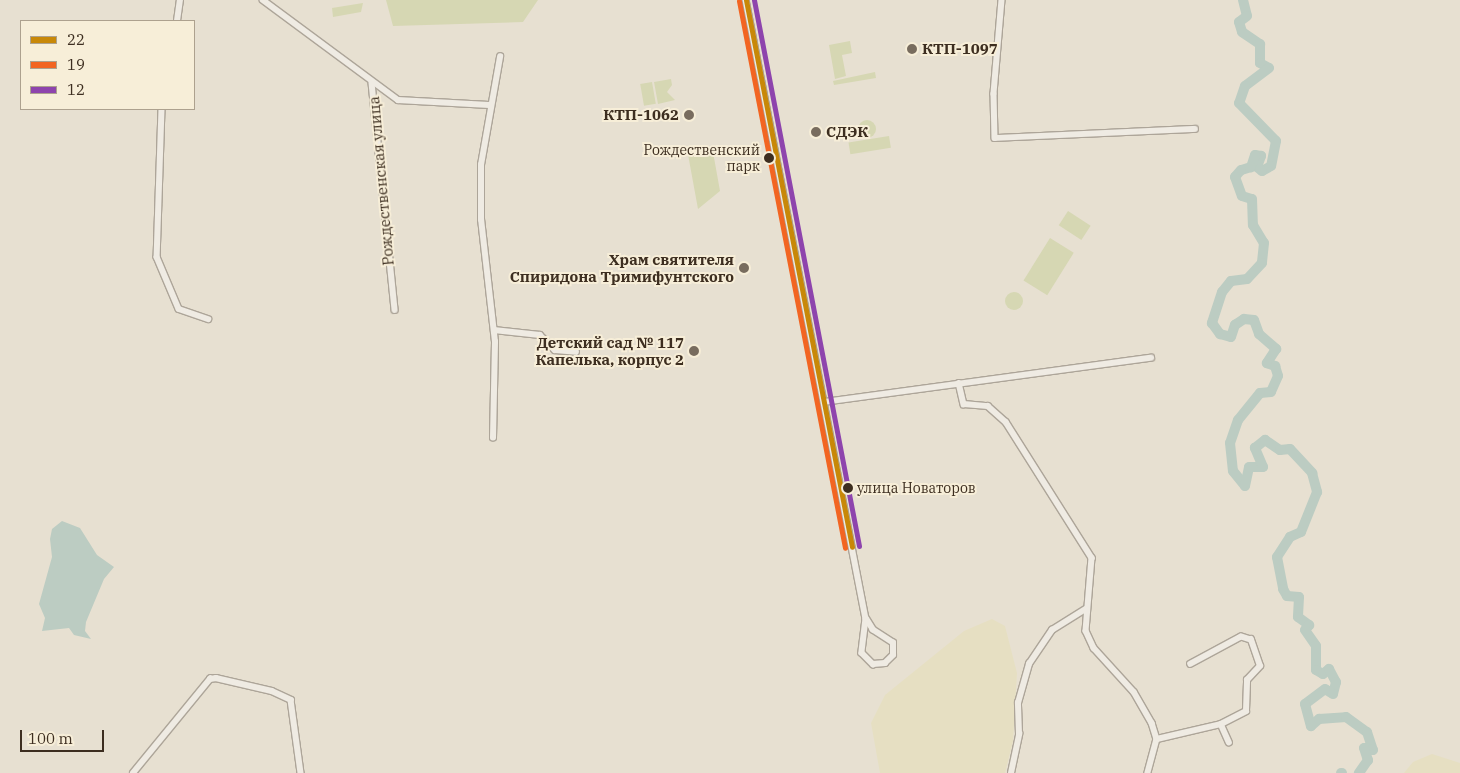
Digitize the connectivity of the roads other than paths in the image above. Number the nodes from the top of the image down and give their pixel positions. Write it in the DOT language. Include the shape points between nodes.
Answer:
graph roads {
  1 [pos="180,0"];
  2 [pos="263,0"];
  3 [pos="746,0"];
  4 [pos="1002,0"];
  5 [pos="177,20"];
  6 [pos="500,57"];
  7 [pos="372,83"];
  8 [pos="489,105"];
  9 [pos="162,110"];
  10 [pos="1194,129"];
  11 [pos="395,310"];
  12 [pos="208,319"];
  13 [pos="494,330"];
  14 [pos="576,352"];
  15 [pos="1151,358"];
  16 [pos="959,383"];
  17 [pos="824,402"];
  18 [pos="493,438"];
  19 [pos="1086,609"];
  20 [pos="866,619"];
  21 [pos="1191,664"];
  22 [pos="1221,724"];
  23 [pos="1157,739"];
  24 [pos="1229,742"];
  25 [pos="134,773"];
  26 [pos="300,773"];
  27 [pos="1011,773"];
  28 [pos="1148,773"];
  1 -- 5 [label="street"];
  2 -- 7 [label="street"];
  3 -- 17 [label="street"];
  4 -- 10 [label="street" via="994,94 995,138"];
  6 -- 8 [label="street"];
  7 -- 8 [label="street, Рождественская улица" via="398,100"];
  7 -- 11 [label="street, Рождественская улица"];
  8 -- 13 [label="street" via="482,147 481,220"];
  9 -- 12 [label="street" via="157,258 179,309"];
  13 -- 14 [label="street" via="540,335 554,350"];
  13 -- 18 [label="street"];
  15 -- 16 [label="street"];
  16 -- 17 [label="street"];
  16 -- 19 [label="street" via="964,404 988,406 1006,422 1088,550 1094,566"];
  17 -- 20 [label="street"];
  19 -- 23 [label="street" via="1086,631 1094,648 1134,692"];
  19 -- 27 [label="street" via="1052,630 1032,659 1018,703 1019,734"];
  20 -- 20 [label="street" via="862,653 870,663 885,663 893,655 893,643 873,630"];
  21 -- 22 [label="street" via="1240,637 1251,640 1260,666 1247,680 1246,711"];
  22 -- 23 [label="street"];
  22 -- 24 [label="street"];
  23 -- 28 [label="street"];
  25 -- 26 [label="street" via="210,679 216,678 272,690 290,700"];
}
